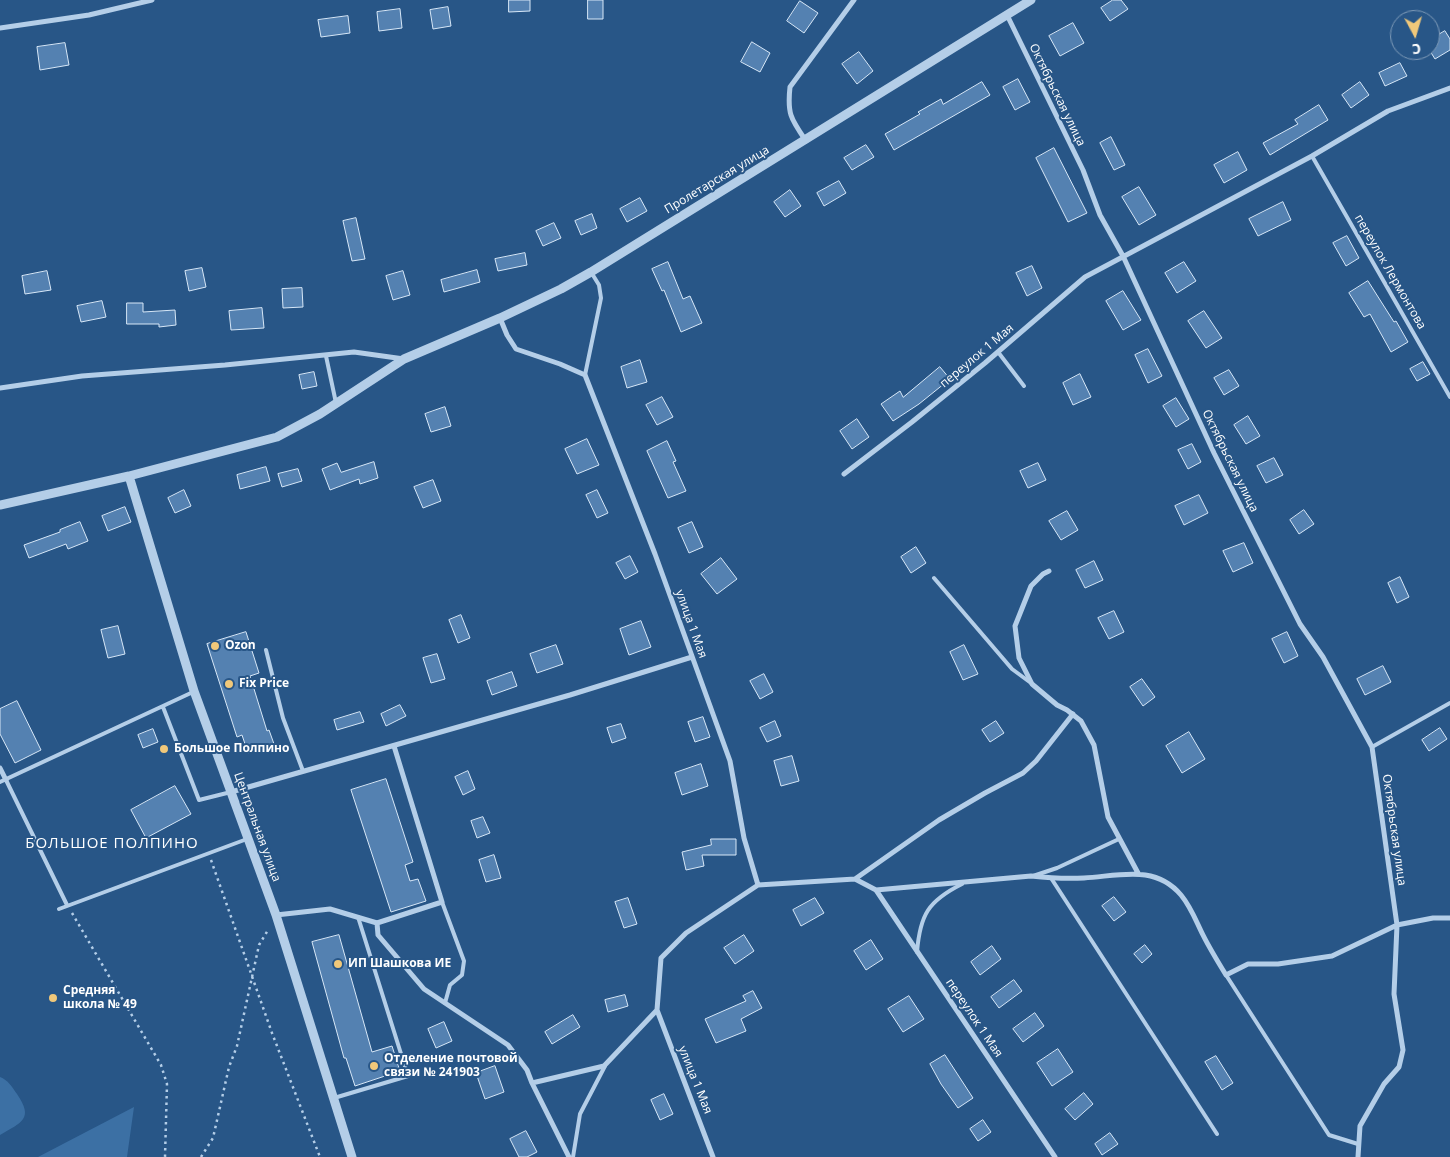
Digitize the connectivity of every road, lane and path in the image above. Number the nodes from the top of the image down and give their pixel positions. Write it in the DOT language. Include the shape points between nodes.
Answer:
graph roads {
  1 [pos="152,0"];
  2 [pos="854,0"];
  3 [pos="1030,0"];
  4 [pos="1007,16"];
  5 [pos="0,28"];
  6 [pos="1450,88"];
  7 [pos="806,141"];
  8 [pos="1312,156"];
  9 [pos="1122,256"];
  10 [pos="591,272"];
  11 [pos="500,318"];
  12 [pos="998,352"];
  13 [pos="326,356"];
  14 [pos="404,359"];
  15 [pos="585,375"];
  16 [pos="1024,386"];
  17 [pos="0,388"];
  18 [pos="1450,397"];
  19 [pos="336,404"];
  20 [pos="844,474"];
  21 [pos="129,476"];
  22 [pos="0,505"];
  23 [pos="1049,572"];
  24 [pos="934,578"];
  25 [pos="266,650"];
  26 [pos="692,656"];
  27 [pos="1032,684"];
  28 [pos="194,692"];
  29 [pos="1450,703"];
  30 [pos="162,707"];
  31 [pos="1073,714"];
  32 [pos="394,746"];
  33 [pos="1372,748"];
  34 [pos="0,768"];
  35 [pos="303,771"];
  36 [pos="3,781"];
  37 [pos="231,792"];
  38 [pos="248,839"];
  39 [pos="1119,839"];
  40 [pos="208,854"];
  41 [pos="1138,873"];
  42 [pos="1031,876"];
  43 [pos="1051,878"];
  44 [pos="855,880"];
  45 [pos="964,882"];
  46 [pos="758,885"];
  47 [pos="876,890"];
  48 [pos="442,902"];
  49 [pos="67,905"];
  50 [pos="59,909"];
  51 [pos="276,915"];
  52 [pos="358,918"];
  53 [pos="1450,918"];
  54 [pos="377,923"];
  55 [pos="1397,925"];
  56 [pos="917,952"];
  57 [pos="1226,975"];
  58 [pos="253,976"];
  59 [pos="445,1003"];
  60 [pos="657,1010"];
  61 [pos="605,1066"];
  62 [pos="532,1083"];
  63 [pos="334,1098"];
  64 [pos="1217,1134"];
  65 [pos="1358,1144"];
  66 [pos="165,1157"];
  67 [pos="201,1157"];
  68 [pos="320,1157"];
  69 [pos="352,1157"];
  70 [pos="571,1157"];
  71 [pos="713,1157"];
  72 [pos="1055,1157"];
  73 [pos="1358,1157"];
  1 -- 5 [label="street" via="89,15"];
  2 -- 7 [label="street" via="790,87 788,103 791,118"];
  3 -- 4 [label="street, Пролетарская улица"];
  4 -- 7 [label="street, Пролетарская улица"];
  4 -- 9 [label="street, Октябрьская улица"];
  6 -- 8 [label="street" via="1388,112"];
  7 -- 10 [label="street, Пролетарская улица"];
  8 -- 9 [label="street"];
  8 -- 18 [label="lane, переулок Лермонтова"];
  9 -- 12 [label="street, переулок 1 Мая" via="1085,276"];
  9 -- 33 [label="street, Октябрьская улица" via="1214,453 1296,616 1323,657"];
  10 -- 11 [label="street, Пролетарская улица"];
  10 -- 15 [label="lane" via="599,285 601,298"];
  11 -- 14 [label="street, Пролетарская улица"];
  11 -- 15 [label="street" via="516,349"];
  12 -- 16 [label="lane"];
  12 -- 20 [label="street, переулок 1 Мая"];
  13 -- 14 [label="street" via="354,352"];
  13 -- 17 [label="street" via="82,376"];
  13 -- 19 [label="lane"];
  14 -- 19 [label="street"];
  15 -- 26 [label="street, улица 1 Мая"];
  19 -- 21 [label="street" via="278,437"];
  21 -- 22 [label="street"];
  21 -- 28 [label="street, Центральная улица"];
  23 -- 27 [label="street" via="1042,574 1031,586 1015,626 1019,658"];
  24 -- 27 [label="lane" via="1012,669"];
  25 -- 35 [label="lane" via="283,718"];
  26 -- 32 [label="street" via="570,696"];
  26 -- 46 [label="street, улица 1 Мая" via="730,761 744,838"];
  27 -- 31 [label="street"];
  28 -- 30 [label="lane"];
  28 -- 37 [label="street, Центральная улица"];
  29 -- 33 [label="lane"];
  30 -- 36 [label="lane"];
  30 -- 37 [label="lane" via="199,800"];
  31 -- 39 [label="street" via="1081,721 1094,745 1108,817"];
  31 -- 44 [label="street" via="1023,773 939,820"];
  32 -- 35 [label="street"];
  32 -- 48 [label="street"];
  33 -- 55 [label="street, Октябрьская улица"];
  34 -- 36 [label="street"];
  35 -- 37 [label="street"];
  36 -- 49 [label="lane"];
  37 -- 38 [label="street, Центральная улица"];
  38 -- 40 [label="lane"];
  38 -- 51 [label="street, Центральная улица"];
  39 -- 41 [label="street"];
  39 -- 42 [label="lane" via="1057,868"];
  40 -- 49 [label="lane"];
  40 -- 58 [label="path"];
  41 -- 43 [label="street"];
  41 -- 57 [label="street" via="1165,881 1180,894"];
  42 -- 43 [label="street"];
  42 -- 45 [label="street"];
  43 -- 64 [label="lane"];
  44 -- 46 [label="street"];
  44 -- 47 [label="street"];
  45 -- 47 [label="street"];
  45 -- 56 [label="lane" via="927,909 919,930"];
  46 -- 60 [label="street" via="686,933 661,958"];
  47 -- 56 [label="street, переулок 1 Мая"];
  48 -- 54 [label="street"];
  48 -- 59 [label="lane" via="464,961 462,975 450,985"];
  49 -- 50 [label="lane"];
  49 -- 66 [label="path" via="161,1066 167,1084"];
  51 -- 52 [label="street" via="330,909"];
  51 -- 58 [label="path" via="259,945"];
  51 -- 63 [label="street, Центральная улица"];
  52 -- 54 [label="street"];
  52 -- 63 [label="lane" via="408,1076"];
  53 -- 55 [label="street"];
  54 -- 59 [label="street" via="378,935 424,989"];
  55 -- 57 [label="street" via="1332,956 1278,964 1248,964"];
  55 -- 65 [label="street, Октябрьская улица" via="1394,994 1403,1050 1399,1067 1384,1084 1360,1126"];
  56 -- 72 [label="street, переулок 1 Мая"];
  57 -- 65 [label="lane" via="1328,1135"];
  58 -- 67 [label="path" via="213,1138"];
  58 -- 68 [label="path"];
  59 -- 62 [label="street" via="508,1045 527,1070"];
  60 -- 61 [label="street"];
  60 -- 71 [label="street, улица 1 Мая"];
  61 -- 62 [label="street"];
  61 -- 70 [label="lane" via="580,1114"];
  62 -- 70 [label="street"];
  63 -- 69 [label="street, Центральная улица"];
  65 -- 73 [label="street, Октябрьская улица"];
}
